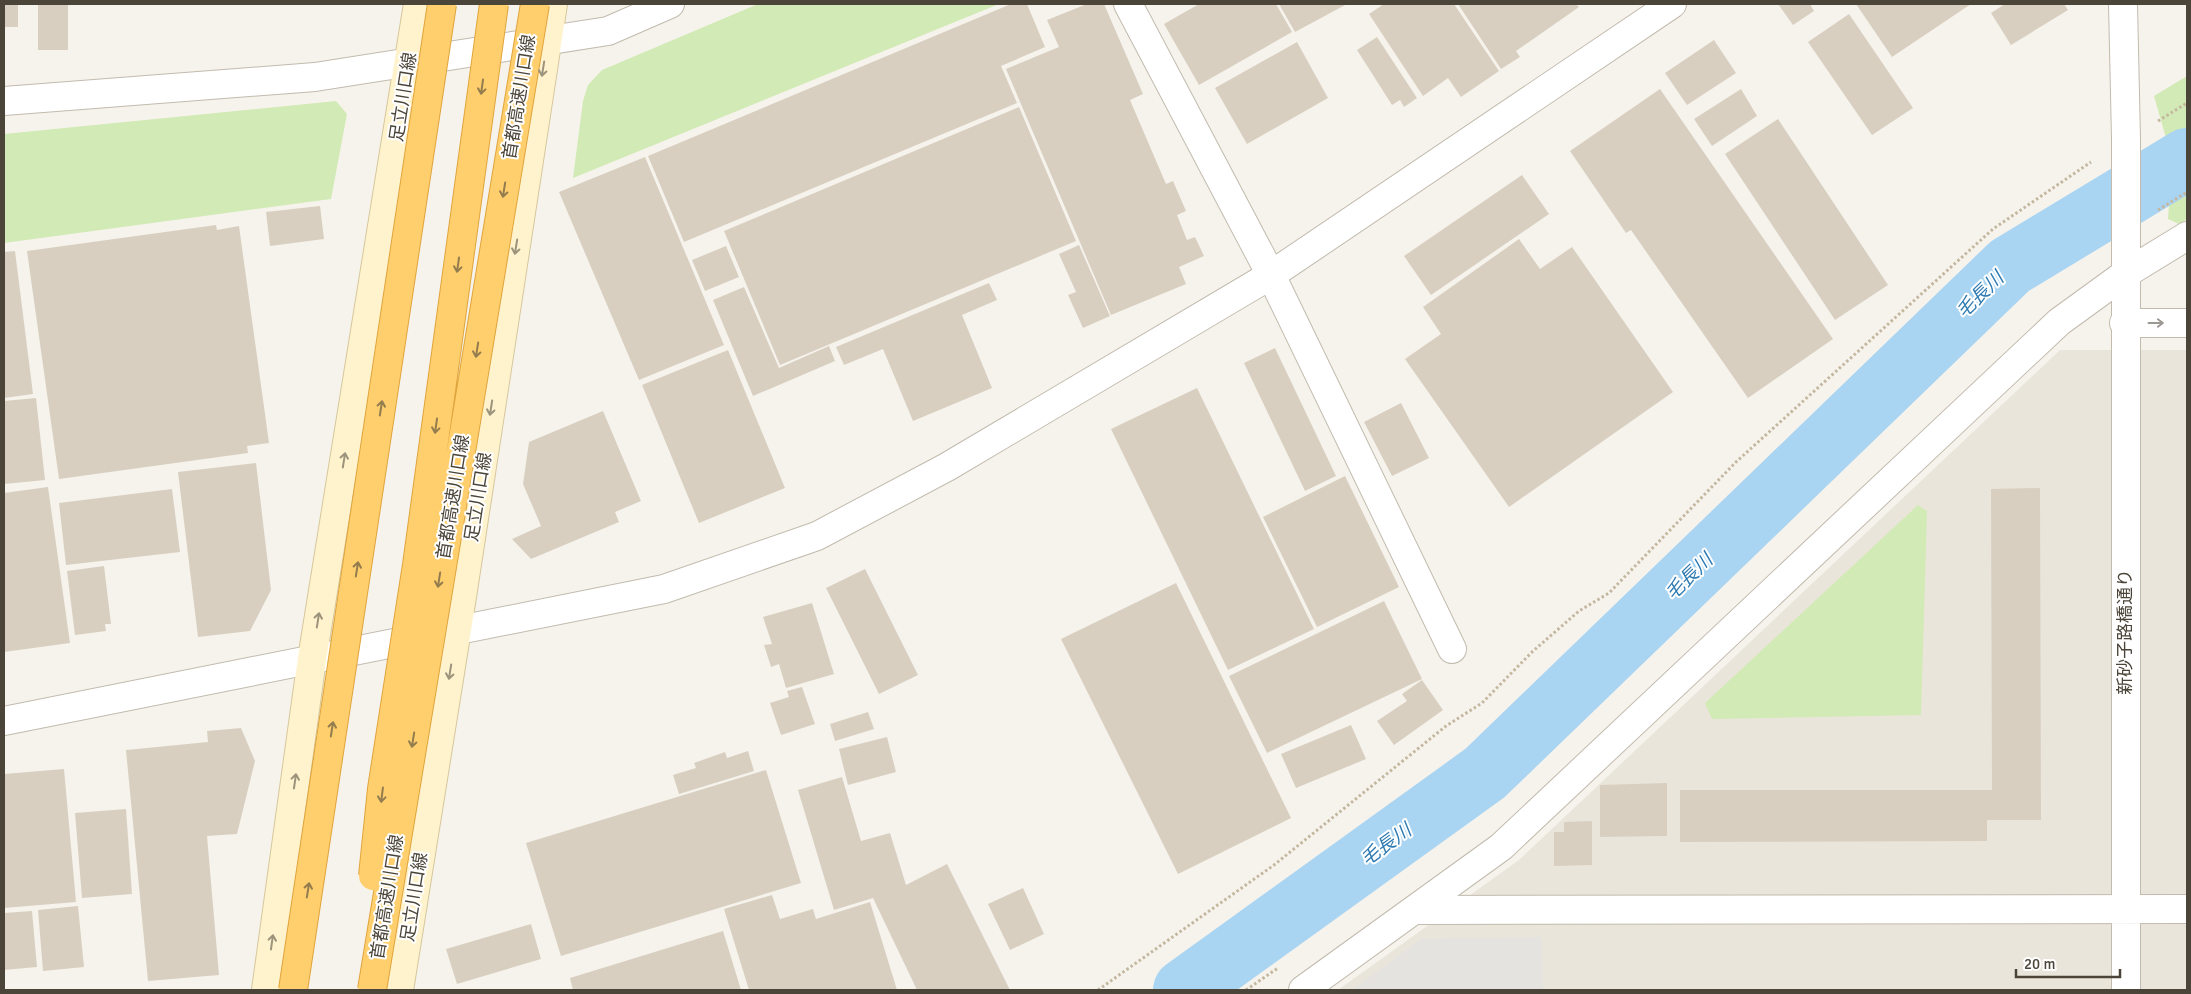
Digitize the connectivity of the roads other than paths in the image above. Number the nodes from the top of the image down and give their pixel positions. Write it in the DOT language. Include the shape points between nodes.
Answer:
graph roads {
  1 [pos="418,4"];
  2 [pos="442,4"];
  3 [pos="494,4"];
  4 [pos="535,4"];
  5 [pos="553,4"];
  6 [pos="670,4"];
  7 [pos="1128,4"];
  8 [pos="1672,4"];
  9 [pos="2123,4"];
  10 [pos="548,40"];
  11 [pos="409,62"];
  12 [pos="4,102"];
  13 [pos="2187,236"];
  14 [pos="2125,274"];
  15 [pos="1271,275"];
  16 [pos="2124,323"];
  17 [pos="2187,323"];
  18 [pos="457,629"];
  19 [pos="1452,649"];
  20 [pos="312,659"];
  21 [pos="4,722"];
  22 [pos="2187,909"];
  23 [pos="1416,910"];
  24 [pos="2126,910"];
  25 [pos="266,990"];
  26 [pos="292,990"];
  27 [pos="361,990"];
  28 [pos="372,990"];
  29 [pos="399,990"];
  30 [pos="1303,990"];
  31 [pos="2126,990"];
  1 -- 11 [label="main road, 足立川口線"];
  26 -- 2 [label="highway, one-way, bridge"];
  3 -- 27 [label="highway, one-way, bridge" via="418,565 382,789"];
  4 -- 28 [label="highway, 首都高速川口線, one-way, bridge"];
  5 -- 10 [label="main road, 足立川口線"];
  6 -- 10 [label="street" via="608,31"];
  7 -- 15 [label="street"];
  8 -- 15 [label="street"];
  9 -- 14 [label="street, 新砂子路橋通り"];
  10 -- 11 [label="street"];
  10 -- 18 [label="main road, 足立川口線, one-way"];
  11 -- 12 [label="street" via="315,77"];
  20 -- 11 [label="main road, 足立川口線, one-way"];
  13 -- 14 [label="street"];
  14 -- 16 [label="street, 新砂子路橋通り"];
  14 -- 23 [label="street" via="2059,322 1501,847"];
  15 -- 18 [label="street" via="947,467 818,536 664,589"];
  15 -- 19 [label="street"];
  16 -- 17 [label="street, one-way"];
  16 -- 24 [label="street, 新砂子路橋通り"];
  18 -- 20 [label="street"];
  18 -- 29 [label="main road, 足立川口線, one-way"];
  20 -- 21 [label="street"];
  25 -- 20 [label="main road, 足立川口線, one-way"];
  22 -- 24 [label="street"];
  23 -- 24 [label="street"];
  23 -- 30 [label="street"];
  24 -- 31 [label="street, 新砂子路橋通り"];
}
